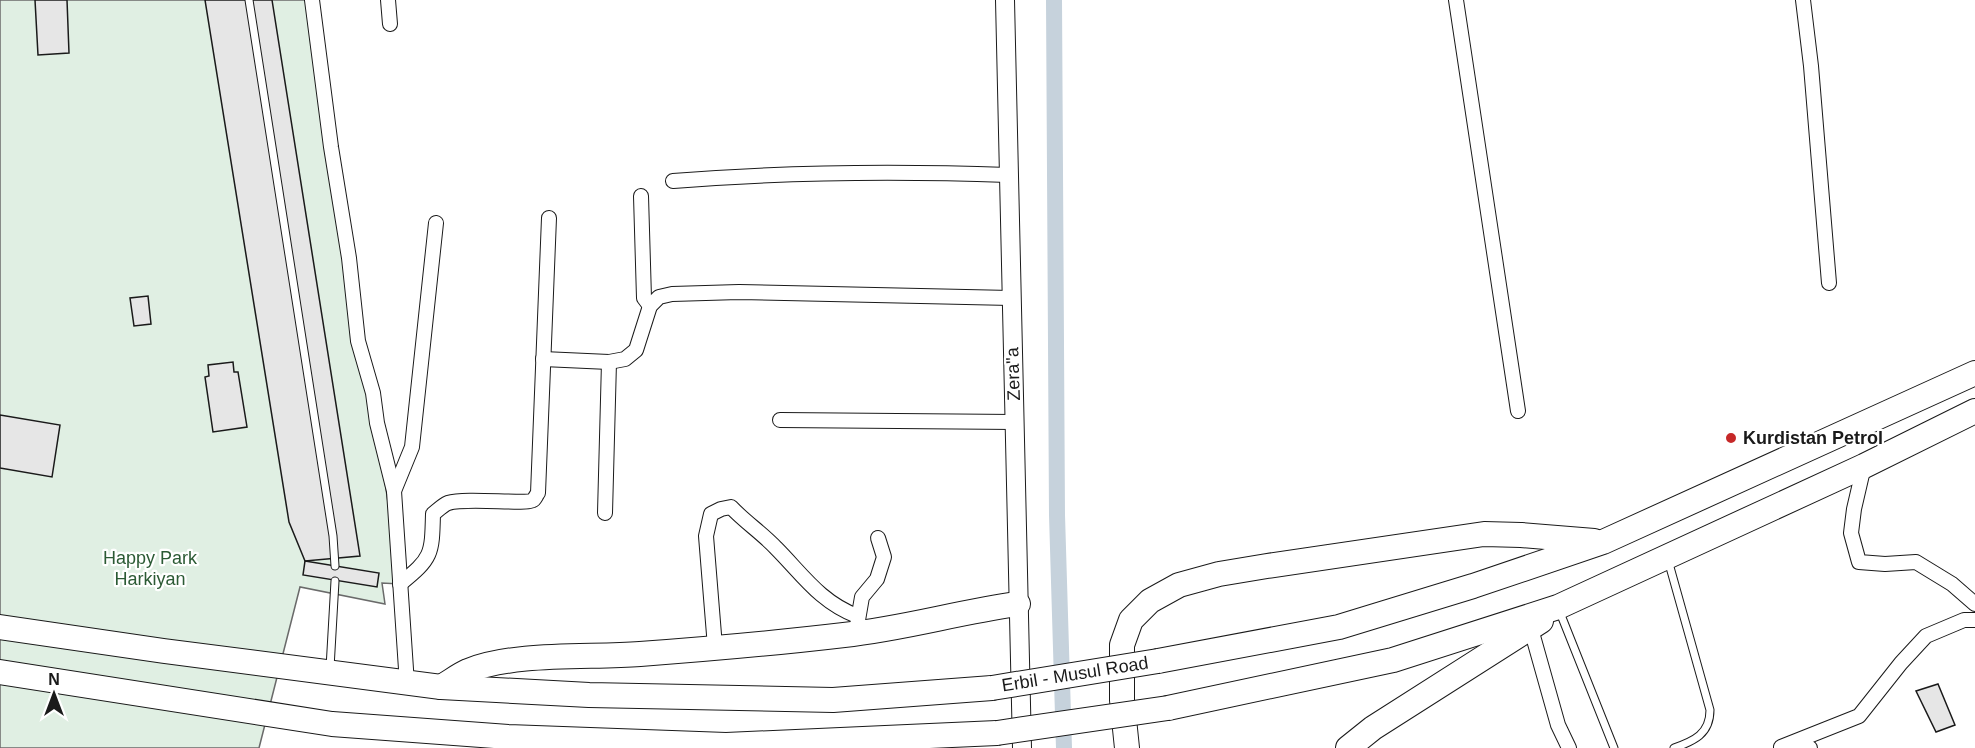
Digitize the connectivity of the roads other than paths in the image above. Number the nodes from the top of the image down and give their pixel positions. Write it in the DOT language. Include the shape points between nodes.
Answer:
graph roads {
  1 [pos="249,0"];
  2 [pos="312,0"];
  3 [pos="388,0"];
  4 [pos="1005,0"];
  5 [pos="1456,0"];
  6 [pos="1803,0"];
  7 [pos="390,24"];
  8 [pos="1008,175"];
  9 [pos="673,181"];
  10 [pos="641,196"];
  11 [pos="549,218"];
  12 [pos="436,223"];
  13 [pos="1829,284"];
  14 [pos="1011,298"];
  15 [pos="650,306"];
  16 [pos="543,359"];
  17 [pos="609,362"];
  18 [pos="1975,373"];
  19 [pos="1518,411"];
  20 [pos="1975,411"];
  21 [pos="780,420"];
  22 [pos="1015,423"];
  23 [pos="1864,466"];
  24 [pos="394,492"];
  25 [pos="605,513"];
  26 [pos="878,538"];
  27 [pos="1602,542"];
  28 [pos="1667,557"];
  29 [pos="335,566"];
  30 [pos="335,580"];
  31 [pos="400,584"];
  32 [pos="1018,604"];
  33 [pos="1975,604"];
  34 [pos="1558,607"];
  35 [pos="1975,620"];
  36 [pos="856,625"];
  37 [pos="0,627"];
  38 [pos="1531,629"];
  39 [pos="715,647"];
  40 [pos="0,672"];
  41 [pos="329,674"];
  42 [pos="407,684"];
  43 [pos="441,687"];
  44 [pos="516,743"];
  45 [pos="1780,747"];
  46 [pos="1022,748"];
  47 [pos="1127,748"];
  48 [pos="1348,748"];
  49 [pos="1569,748"];
  50 [pos="1614,748"];
  51 [pos="1674,748"];
  52 [pos="1810,748"];
  1 -- 29 [label="lane"];
  2 -- 24 [label="street" via="357,341 373,393"];
  3 -- 7 [label="street"];
  4 -- 8 [label="street, Zera\"a"];
  5 -- 19 [label="street"];
  6 -- 13 [label="street"];
  8 -- 9 [label="street" via="844,172"];
  8 -- 14 [label="street, Zera\"a"];
  10 -- 15 [label="street" via="644,298"];
  11 -- 16 [label="street"];
  12 -- 24 [label="street" via="412,447"];
  14 -- 15 [label="street" via="739,292 672,294 659,297"];
  14 -- 22 [label="street, Zera\"a"];
  15 -- 17 [label="street" via="636,350 625,359"];
  16 -- 17 [label="street"];
  16 -- 31 [label="street" via="538,493 525,503 463,500 447,504 434,514 433,543 425,563"];
  17 -- 25 [label="street"];
  18 -- 27 [label="highway, Erbil - Musul Road"];
  20 -- 23 [label="highway"];
  21 -- 22 [label="street"];
  22 -- 32 [label="street, Zera\"a"];
  23 -- 28 [label="highway"];
  23 -- 33 [label="street" via="1851,533 1858,562 1916,562"];
  24 -- 31 [label="street"];
  26 -- 36 [label="street" via="885,557 877,579 862,597"];
  27 -- 43 [label="highway, Erbil - Musul Road, bridge" via="1339,627 992,688 833,700 589,695"];
  27 -- 47 [label="highway" via="1484,534 1219,574 1179,585 1150,601 1131,620 1122,645"];
  28 -- 34 [label="highway"];
  28 -- 51 [label="lane" via="1710,710 1703,733"];
  30 -- 41 [label="lane"];
  31 -- 42 [label="street"];
  32 -- 36 [label="highway"];
  32 -- 46 [label="street, Zera\"a"];
  34 -- 38 [label="highway"];
  34 -- 44 [label="highway, bridge" via="1393,660 1168,708 997,733 726,745"];
  34 -- 50 [label="lane"];
  35 -- 45 [label="street" via="1964,620 1926,636 1859,716"];
  36 -- 39 [label="highway"];
  36 -- 39 [label="street" via="807,583 776,547 731,507 711,514 706,536"];
  37 -- 41 [label="highway, Erbil - Musul Road"];
  38 -- 48 [label="highway"];
  38 -- 49 [label="street" via="1558,725"];
  39 -- 43 [label="highway" via="492,664 467,671"];
  40 -- 44 [label="highway" via="332,724"];
  41 -- 42 [label="highway, Erbil - Musul Road"];
  42 -- 43 [label="highway, Erbil - Musul Road"];
  45 -- 52 [label="street"];
}
